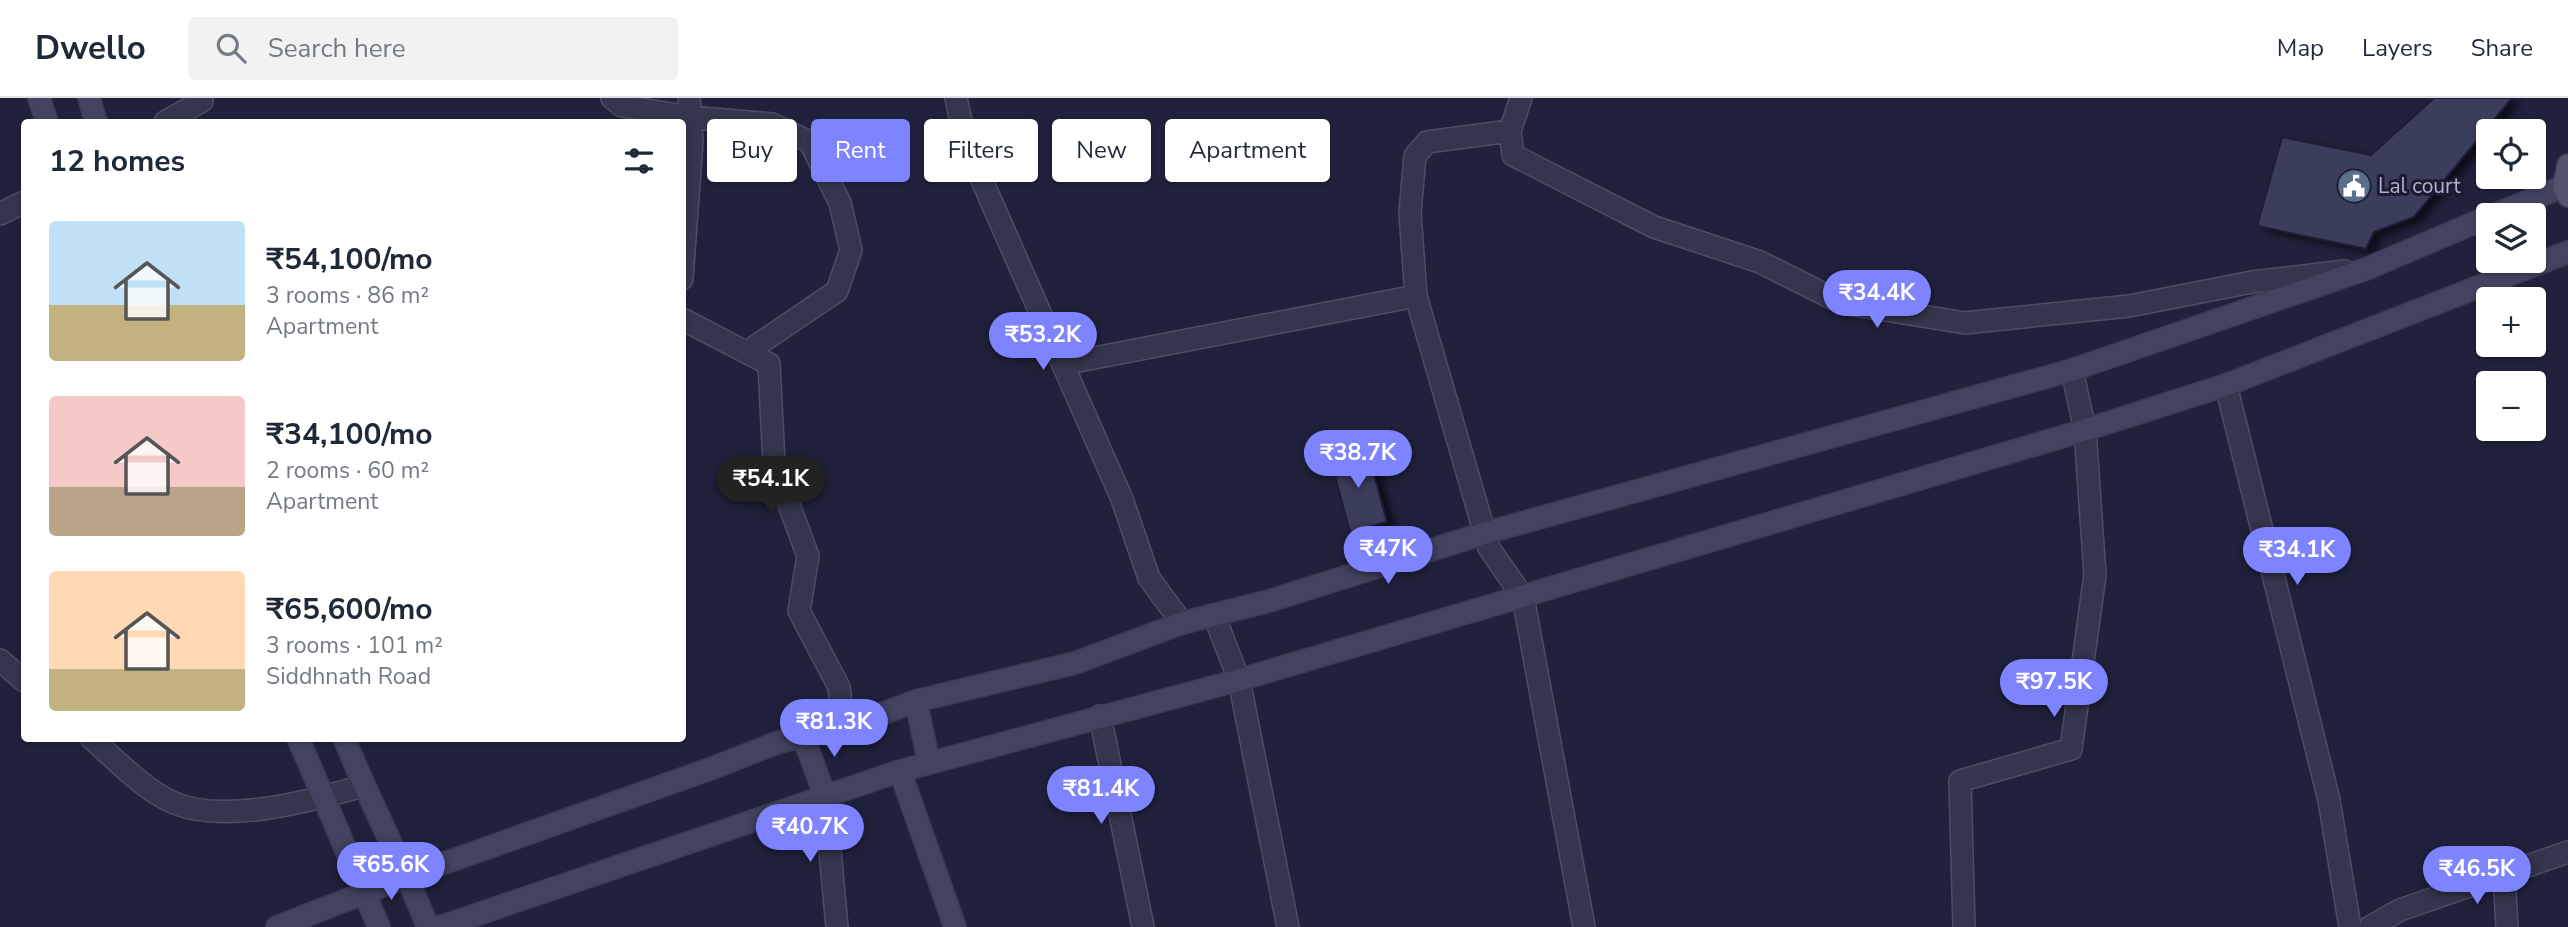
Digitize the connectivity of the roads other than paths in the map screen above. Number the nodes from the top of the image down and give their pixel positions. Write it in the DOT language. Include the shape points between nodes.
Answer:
graph roads {
  1 [pos="39,98"];
  2 [pos="89,98"];
  3 [pos="202,98"];
  4 [pos="612,98"];
  5 [pos="956,98"];
  6 [pos="1521,98"];
  7 [pos="690,108"];
  8 [pos="46,119"];
  9 [pos="95,119"];
  10 [pos="170,119"];
  11 [pos="1510,131"];
  12 [pos="2567,182"];
  13 [pos="2521,203"];
  14 [pos="21,204"];
  15 [pos="0,214"];
  16 [pos="2476,222"];
  17 [pos="686,224"];
  18 [pos="2568,252"];
  19 [pos="2366,269"];
  20 [pos="1416,296"];
  21 [pos="686,321"];
  22 [pos="747,352"];
  23 [pos="1063,364"];
  24 [pos="2072,370"];
  25 [pos="2226,385"];
  26 [pos="2085,430"];
  27 [pos="1485,533"];
  28 [pos="1523,597"];
  29 [pos="1214,615"];
  30 [pos="1182,623"];
  31 [pos="0,660"];
  32 [pos="21,678"];
  33 [pos="1239,680"];
  34 [pos="916,701"];
  35 [pos="1100,716"];
  36 [pos="844,727"];
  37 [pos="803,736"];
  38 [pos="96,742"];
  39 [pos="300,742"];
  40 [pos="346,742"];
  41 [pos="929,763"];
  42 [pos="900,771"];
  43 [pos="363,786"];
  44 [pos="825,796"];
  45 [pos="322,798"];
  46 [pos="2568,852"];
  47 [pos="2504,874"];
  48 [pos="408,876"];
  49 [pos="365,893"];
  50 [pos="276,927"];
  51 [pos="379,927"];
  52 [pos="428,927"];
  53 [pos="440,927"];
  54 [pos="837,927"];
  55 [pos="955,927"];
  56 [pos="1143,927"];
  57 [pos="1288,927"];
  58 [pos="1584,927"];
  59 [pos="1964,927"];
  60 [pos="2350,927"];
  61 [pos="2371,927"];
  62 [pos="2507,927"];
  1 -- 8 [label="main road"];
  2 -- 9 [label="main road"];
  3 -- 10 [label="street"];
  4 -- 7 [label="street" via="622,106"];
  5 -- 23 [label="street" via="966,144"];
  6 -- 11 [label="street"];
  7 -- 17 [label="street"];
  7 -- 22 [label="street" via="772,124 810,142 840,203 851,250 837,291"];
  11 -- 19 [label="street" via="1513,155 1654,227 1760,262 1842,303 1965,323 2129,306 2252,282"];
  11 -- 20 [label="street" via="1427,142 1415,156 1410,213"];
  12 -- 13 [label="main road"];
  14 -- 15 [label="street"];
  16 -- 19 [label="main road"];
  18 -- 25 [label="main road"];
  19 -- 24 [label="main road"];
  20 -- 23 [label="street"];
  20 -- 27 [label="street"];
  21 -- 22 [label="street"];
  22 -- 36 [label="street" via="769,363 774,464 808,556 799,611 839,687"];
  23 -- 30 [label="street" via="1122,499 1149,578"];
  24 -- 26 [label="street"];
  24 -- 27 [label="main road"];
  25 -- 26 [label="main road"];
  25 -- 60 [label="street" via="2329,800"];
  26 -- 28 [label="main road"];
  26 -- 59 [label="street" via="2095,575 2071,749 1960,781"];
  27 -- 28 [label="street" via="1489,548"];
  27 -- 29 [label="main road"];
  28 -- 33 [label="main road"];
  28 -- 58 [label="street"];
  29 -- 30 [label="main road"];
  29 -- 33 [label="street"];
  30 -- 34 [label="main road" via="1075,663"];
  31 -- 32 [label="street"];
  33 -- 35 [label="main road"];
  33 -- 57 [label="street"];
  34 -- 36 [label="main road"];
  34 -- 41 [label="main road"];
  35 -- 41 [label="main road"];
  35 -- 56 [label="street"];
  36 -- 37 [label="main road"];
  37 -- 44 [label="main road"];
  37 -- 48 [label="main road"];
  38 -- 45 [label="street" via="149,788 204,812"];
  39 -- 45 [label="main road"];
  40 -- 43 [label="main road"];
  41 -- 42 [label="main road"];
  42 -- 44 [label="main road"];
  42 -- 55 [label="main road"];
  43 -- 45 [label="street"];
  43 -- 48 [label="main road"];
  44 -- 53 [label="main road"];
  44 -- 54 [label="street"];
  45 -- 49 [label="main road"];
  46 -- 47 [label="street"];
  47 -- 61 [label="street" via="2400,910"];
  47 -- 62 [label="street"];
  48 -- 49 [label="main road"];
  48 -- 52 [label="main road"];
  49 -- 50 [label="main road"];
  49 -- 51 [label="main road"];
}
